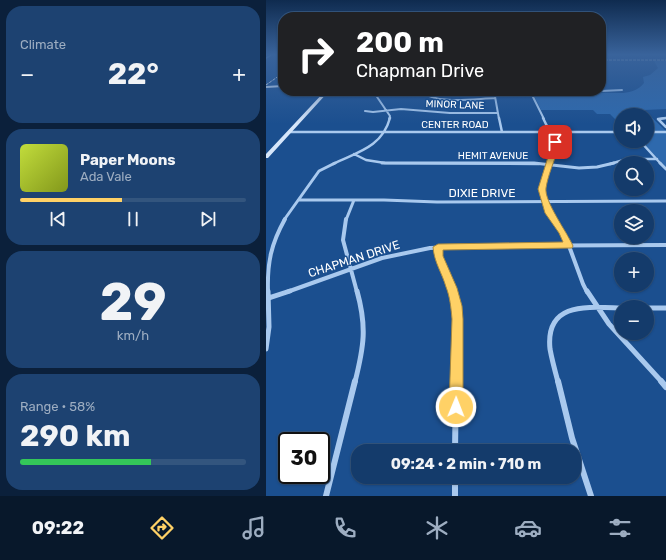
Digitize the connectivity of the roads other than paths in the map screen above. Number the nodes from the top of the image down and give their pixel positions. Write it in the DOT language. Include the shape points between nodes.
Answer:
graph roads {
  1 [pos="278,86"];
  2 [pos="266,87"];
  3 [pos="622,90"];
  4 [pos="606,91"];
  5 [pos="323,96"];
  6 [pos="377,96"];
  7 [pos="425,96"];
  8 [pos="533,96"];
  9 [pos="495,98"];
  10 [pos="387,110"];
  11 [pos="365,111"];
  12 [pos="498,113"];
  13 [pos="666,118"];
  14 [pos="666,127"];
  15 [pos="290,132"];
  16 [pos="384,132"];
  17 [pos="502,132"];
  18 [pos="551,132"];
  19 [pos="614,132"];
  20 [pos="654,132"];
  21 [pos="666,132"];
  22 [pos="646,148"];
  23 [pos="354,154"];
  24 [pos="266,157"];
  25 [pos="656,159"];
  26 [pos="549,165"];
  27 [pos="666,169"];
  28 [pos="299,200"];
  29 [pos="354,200"];
  30 [pos="545,201"];
  31 [pos="666,201"];
  32 [pos="666,245"];
  33 [pos="569,246"];
  34 [pos="438,247"];
  35 [pos="350,269"];
  36 [pos="267,298"];
  37 [pos="597,308"];
  38 [pos="614,308"];
  39 [pos="654,308"];
  40 [pos="666,308"];
  41 [pos="266,349"];
  42 [pos="666,387"];
  43 [pos="455,444"];
  44 [pos="455,484"];
  45 [pos="326,496"];
  46 [pos="455,496"];
  47 [pos="591,496"];
  1 -- 2 [label="main road"];
  3 -- 4 [label="street"];
  5 -- 15 [label="main road"];
  6 -- 10 [label="street"];
  7 -- 9 [label="street"];
  8 -- 18 [label="street"];
  9 -- 12 [label="street"];
  10 -- 11 [label="street, MINOR LANE"];
  10 -- 12 [label="street, MINOR LANE"];
  10 -- 16 [label="street" via="390,117"];
  12 -- 17 [label="street"];
  13 -- 14 [label="street" via="658,119"];
  15 -- 16 [label="street, CENTER ROAD"];
  15 -- 24 [label="main road"];
  16 -- 17 [label="street, CENTER ROAD"];
  16 -- 23 [label="street" via="377,142"];
  17 -- 18 [label="street, CENTER ROAD"];
  18 -- 19 [label="street, CENTER ROAD"];
  18 -- 26 [label="street" via="555,145"];
  20 -- 21 [label="street"];
  22 -- 25 [label="street"];
  23 -- 26 [label="street, HEMIT AVENUE" via="366,160 385,163"];
  23 -- 28 [label="street" via="319,171"];
  25 -- 26 [label="street, HEMIT AVENUE" via="627,159 582,168"];
  25 -- 27 [label="street"];
  26 -- 30 [label="street" via="542,185"];
  28 -- 29 [label="street, DIXIE DRIVE"];
  28 -- 36 [label="street" via="279,229 272,246 268,263"];
  29 -- 30 [label="street, DIXIE DRIVE"];
  29 -- 35 [label="street" via="343,232"];
  30 -- 31 [label="street, DIXIE DRIVE"];
  30 -- 33 [label="street" via="549,213 563,232"];
  32 -- 33 [label="street, CHAPMAN DRIVE"];
  33 -- 34 [label="street, CHAPMAN DRIVE"];
  33 -- 37 [label="street" via="583,284"];
  34 -- 35 [label="street, CHAPMAN DRIVE" via="395,255"];
  34 -- 43 [label="street" via="455,298 457,319"];
  35 -- 36 [label="street, CHAPMAN DRIVE"];
  35 -- 45 [label="street" via="363,312 364,338"];
  36 -- 41 [label="street" via="270,323"];
  37 -- 38 [label="street"];
  37 -- 42 [label="street"];
  37 -- 47 [label="street" via="579,308 565,312 554,323 550,340 566,420"];
  39 -- 40 [label="street"];
  44 -- 46 [label="street"];
}
